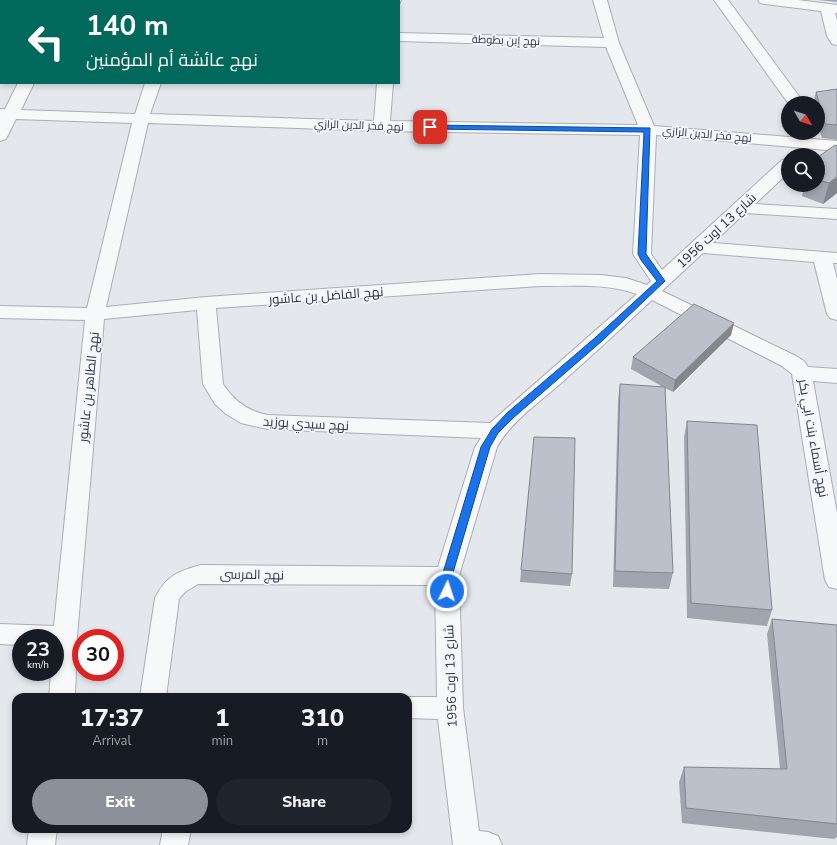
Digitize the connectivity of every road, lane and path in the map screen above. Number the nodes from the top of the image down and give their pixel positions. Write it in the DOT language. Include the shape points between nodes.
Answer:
graph roads {
  1 [pos="600,0"];
  2 [pos="722,0"];
  3 [pos="765,0"];
  4 [pos="832,8"];
  5 [pos="400,37"];
  6 [pos="837,41"];
  7 [pos="612,43"];
  8 [pos="25,84"];
  9 [pos="153,84"];
  10 [pos="385,84"];
  11 [pos="791,96"];
  12 [pos="6,114"];
  13 [pos="140,119"];
  14 [pos="382,126"];
  15 [pos="648,130"];
  16 [pos="0,136"];
  17 [pos="781,137"];
  18 [pos="809,140"];
  19 [pos="818,140"];
  20 [pos="837,146"];
  21 [pos="803,148"];
  22 [pos="781,170"];
  23 [pos="740,208"];
  24 [pos="837,214"];
  25 [pos="697,248"];
  26 [pos="829,258"];
  27 [pos="656,286"];
  28 [pos="206,303"];
  29 [pos="0,312"];
  30 [pos="95,314"];
  31 [pos="837,314"];
  32 [pos="802,373"];
  33 [pos="837,376"];
  34 [pos="495,431"];
  35 [pos="447,576"];
  36 [pos="837,580"];
  37 [pos="0,634"];
  38 [pos="65,637"];
  39 [pos="62,693"];
  40 [pos="154,693"];
  41 [pos="412,707"];
  42 [pos="450,708"];
  43 [pos="43,833"];
  44 [pos="176,833"];
  45 [pos="474,844"];
  46 [pos="41,845"];
  47 [pos="174,845"];
  1 -- 7 [label="street"];
  2 -- 11 [label="street"];
  3 -- 4 [label="street"];
  4 -- 6 [label="street" via="834,36"];
  5 -- 7 [label="street, نهج إبن بطوطة"];
  7 -- 15 [label="street"];
  8 -- 12 [label="street"];
  9 -- 13 [label="street, نهج الطاهر بن عاشور"];
  10 -- 14 [label="street"];
  12 -- 13 [label="street, نهج فخر الدين الرازي"];
  12 -- 16 [label="street"];
  13 -- 14 [label="street, نهج فخر الدين الرازي"];
  13 -- 30 [label="street, نهج الطاهر بن عاشور"];
  14 -- 15 [label="street, نهج فخر الدين الرازي"];
  15 -- 17 [label="street, نهج فخر الدين الرازي"];
  15 -- 27 [label="street" via="642,254"];
  18 -- 21 [label="street"];
  19 -- 20 [label="street, نهج فخر الدين الرازي"];
  22 -- 23 [label="street, شارع 13 اوت 1956"];
  23 -- 24 [label="street"];
  23 -- 25 [label="street, شارع 13 اوت 1956"];
  25 -- 26 [label="street"];
  25 -- 27 [label="street, شارع 13 اوت 1956"];
  26 -- 31 [label="street"];
  27 -- 28 [label="street, نهج الفاضل بن عاشور" via="601,281 540,280"];
  27 -- 32 [label="street, نهج أسماء بنت ابي بكر" via="789,361"];
  27 -- 34 [label="street, شارع 13 اوت 1956"];
  28 -- 30 [label="street, نهج الفاضل بن عاشور"];
  28 -- 34 [label="street, نهج سيدي بوزيد" via="213,384 222,399 248,418 267,422"];
  29 -- 30 [label="street, نهج الفاضل بن عاشور"];
  30 -- 38 [label="street, نهج الطاهر بن عاشور"];
  32 -- 33 [label="street"];
  32 -- 36 [label="street, نهج أسماء بنت ابي بكر"];
  34 -- 35 [label="street, شارع 13 اوت 1956" via="486,447"];
  35 -- 40 [label="street, نهج المرسى" via="201,574 182,580 167,598"];
  35 -- 42 [label="street, شارع 13 اوت 1956"];
  37 -- 38 [label="street"];
  38 -- 39 [label="street, نهج الطاهر بن عاشور"];
  41 -- 42 [label="street"];
  42 -- 45 [label="street, شارع 13 اوت 1956"];
  43 -- 46 [label="street"];
  44 -- 47 [label="street"];
}
